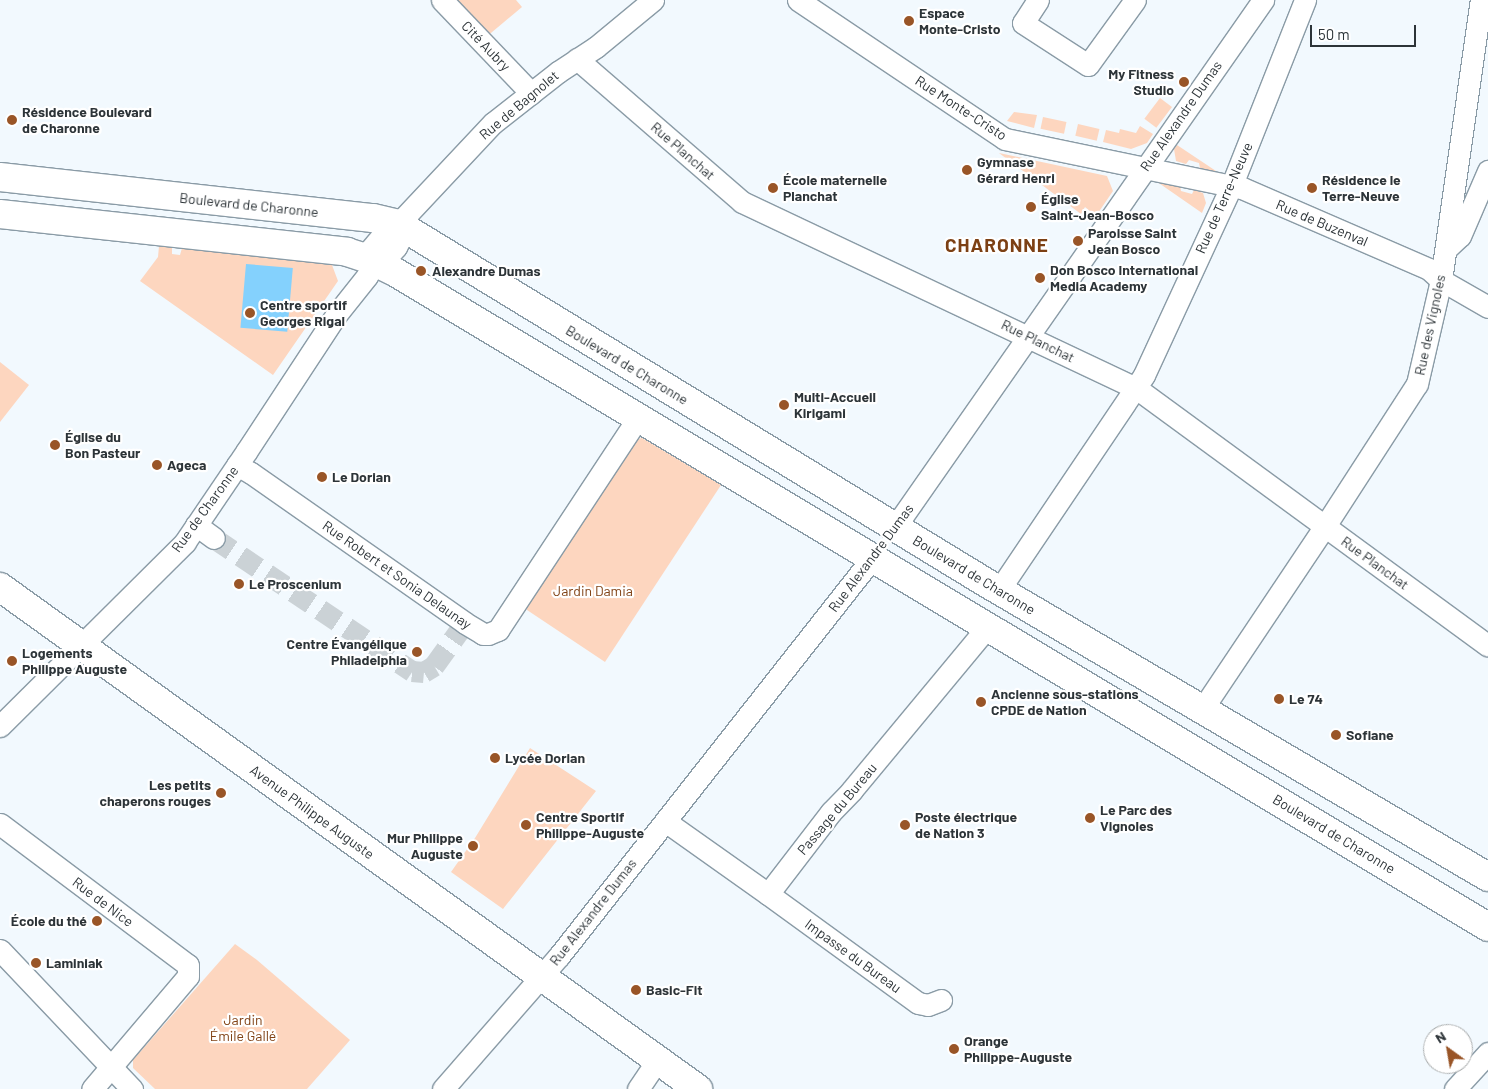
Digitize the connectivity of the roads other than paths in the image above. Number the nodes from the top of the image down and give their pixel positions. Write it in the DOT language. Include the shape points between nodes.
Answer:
graph roads {
  1 [pos="442,0"];
  2 [pos="653,0"];
  3 [pos="798,0"];
  4 [pos="1038,0"];
  5 [pos="1135,0"];
  6 [pos="1263,0"];
  7 [pos="1481,0"];
  8 [pos="1297,5"];
  9 [pos="577,59"];
  10 [pos="1480,65"];
  11 [pos="531,93"];
  12 [pos="1145,167"];
  13 [pos="1488,171"];
  14 [pos="0,177"];
  15 [pos="1231,186"];
  16 [pos="0,214"];
  17 [pos="398,224"];
  18 [pos="1446,250"];
  19 [pos="374,262"];
  20 [pos="1441,280"];
  21 [pos="1488,307"];
  22 [pos="1029,336"];
  23 [pos="1136,388"];
  24 [pos="638,418"];
  25 [pos="237,465"];
  26 [pos="196,526"];
  27 [pos="1325,526"];
  28 [pos="895,528"];
  29 [pos="214,538"];
  30 [pos="873,557"];
  31 [pos="0,587"];
  32 [pos="999,590"];
  33 [pos="988,626"];
  34 [pos="81,645"];
  35 [pos="1488,646"];
  36 [pos="1203,708"];
  37 [pos="0,726"];
  38 [pos="1180,742"];
  39 [pos="665,821"];
  40 [pos="0,824"];
  41 [pos="1488,877"];
  42 [pos="768,894"];
  43 [pos="1488,927"];
  44 [pos="0,950"];
  45 [pos="542,977"];
  46 [pos="941,1000"];
  47 [pos="1488,1053"];
  48 [pos="657,1061"];
  49 [pos="111,1067"];
  50 [pos="92,1089"];
  51 [pos="132,1089"];
  52 [pos="443,1089"];
  53 [pos="638,1089"];
  54 [pos="698,1089"];
  55 [pos="1455,1089"];
  1 -- 11 [label="street, Cité Aubry"];
  2 -- 9 [label="street, Rue de Bagnolet"];
  3 -- 12 [label="street, Rue Monte-Cristo" via="1004,139"];
  4 -- 5 [label="street" via="1023,23 1088,65"];
  6 -- 12 [label="street, Rue Alexandre Dumas"];
  7 -- 10 [label="street, Rue des Vignoles"];
  8 -- 15 [label="street, Rue de Terre-Neuve"];
  9 -- 11 [label="street, Rue de Bagnolet"];
  9 -- 22 [label="street, Rue Planchat" via="742,202"];
  10 -- 18 [label="street, Rue des Vignoles"];
  11 -- 17 [label="street, Rue de Bagnolet" via="493,123"];
  12 -- 15 [label="street, Rue de Buzenval"];
  12 -- 22 [label="street, Rue Alexandre Dumas"];
  13 -- 18 [label="street" via="1460,236"];
  14 -- 17 [label="main road, Boulevard de Charonne" via="373,218"];
  15 -- 20 [label="street, Rue de Buzenval" via="1429,269"];
  15 -- 23 [label="street, Rue de Terre-Neuve"];
  16 -- 19 [label="main road, Boulevard de Charonne" via="347,252"];
  17 -- 19 [label="street, Rue de Charonne" via="400,239 396,247 386,258"];
  17 -- 28 [label="main road, Boulevard de Charonne"];
  18 -- 20 [label="street, Rue des Vignoles"];
  19 -- 24 [label="main road, Boulevard de Charonne"];
  19 -- 25 [label="street, Rue de Charonne"];
  20 -- 21 [label="street, Rue de Buzenval"];
  20 -- 27 [label="street, Rue des Vignoles" via="1417,384"];
  22 -- 23 [label="street, Rue Planchat"];
  22 -- 28 [label="street, Rue Alexandre Dumas"];
  23 -- 27 [label="street, Rue Planchat"];
  23 -- 32 [label="street, Rue de Terre-Neuve"];
  24 -- 25 [label="street, Rue Robert et Sonia Delaunay" via="498,630 488,634 465,624"];
  24 -- 30 [label="main road, Boulevard de Charonne"];
  25 -- 26 [label="street, Rue de Charonne"];
  26 -- 29 [label="street"];
  26 -- 34 [label="street, Rue de Charonne" via="185,542"];
  27 -- 35 [label="street, Rue Planchat"];
  27 -- 36 [label="street, Rue des Vignoles"];
  28 -- 30 [label="main road, Rue Alexandre Dumas"];
  28 -- 32 [label="main road, Boulevard de Charonne"];
  30 -- 33 [label="main road, Boulevard de Charonne"];
  30 -- 39 [label="street, Rue Alexandre Dumas"];
  31 -- 34 [label="main road, Avenue Philippe Auguste"];
  32 -- 36 [label="main road, Boulevard de Charonne"];
  33 -- 38 [label="main road, Boulevard de Charonne"];
  33 -- 42 [label="street, Passage du Bureau" via="831,812"];
  34 -- 37 [label="street, Rue de Charonne"];
  34 -- 45 [label="main road, Avenue Philippe Auguste"];
  36 -- 38 [label="main road"];
  36 -- 41 [label="main road, Boulevard de Charonne"];
  38 -- 43 [label="main road, Boulevard de Charonne"];
  39 -- 42 [label="street"];
  39 -- 45 [label="street, Rue Alexandre Dumas"];
  40 -- 49 [label="street, Rue de Nice" via="188,965 188,976"];
  42 -- 46 [label="street, Impasse du Bureau" via="918,1003 928,1005"];
  44 -- 49 [label="street"];
  45 -- 48 [label="main road, Avenue Philippe Auguste"];
  45 -- 52 [label="street, Rue Alexandre Dumas"];
  47 -- 55 [label="street"];
  48 -- 53 [label="street"];
  48 -- 54 [label="main road, Avenue Philippe Auguste"];
  49 -- 50 [label="street"];
  49 -- 51 [label="street"];
}
